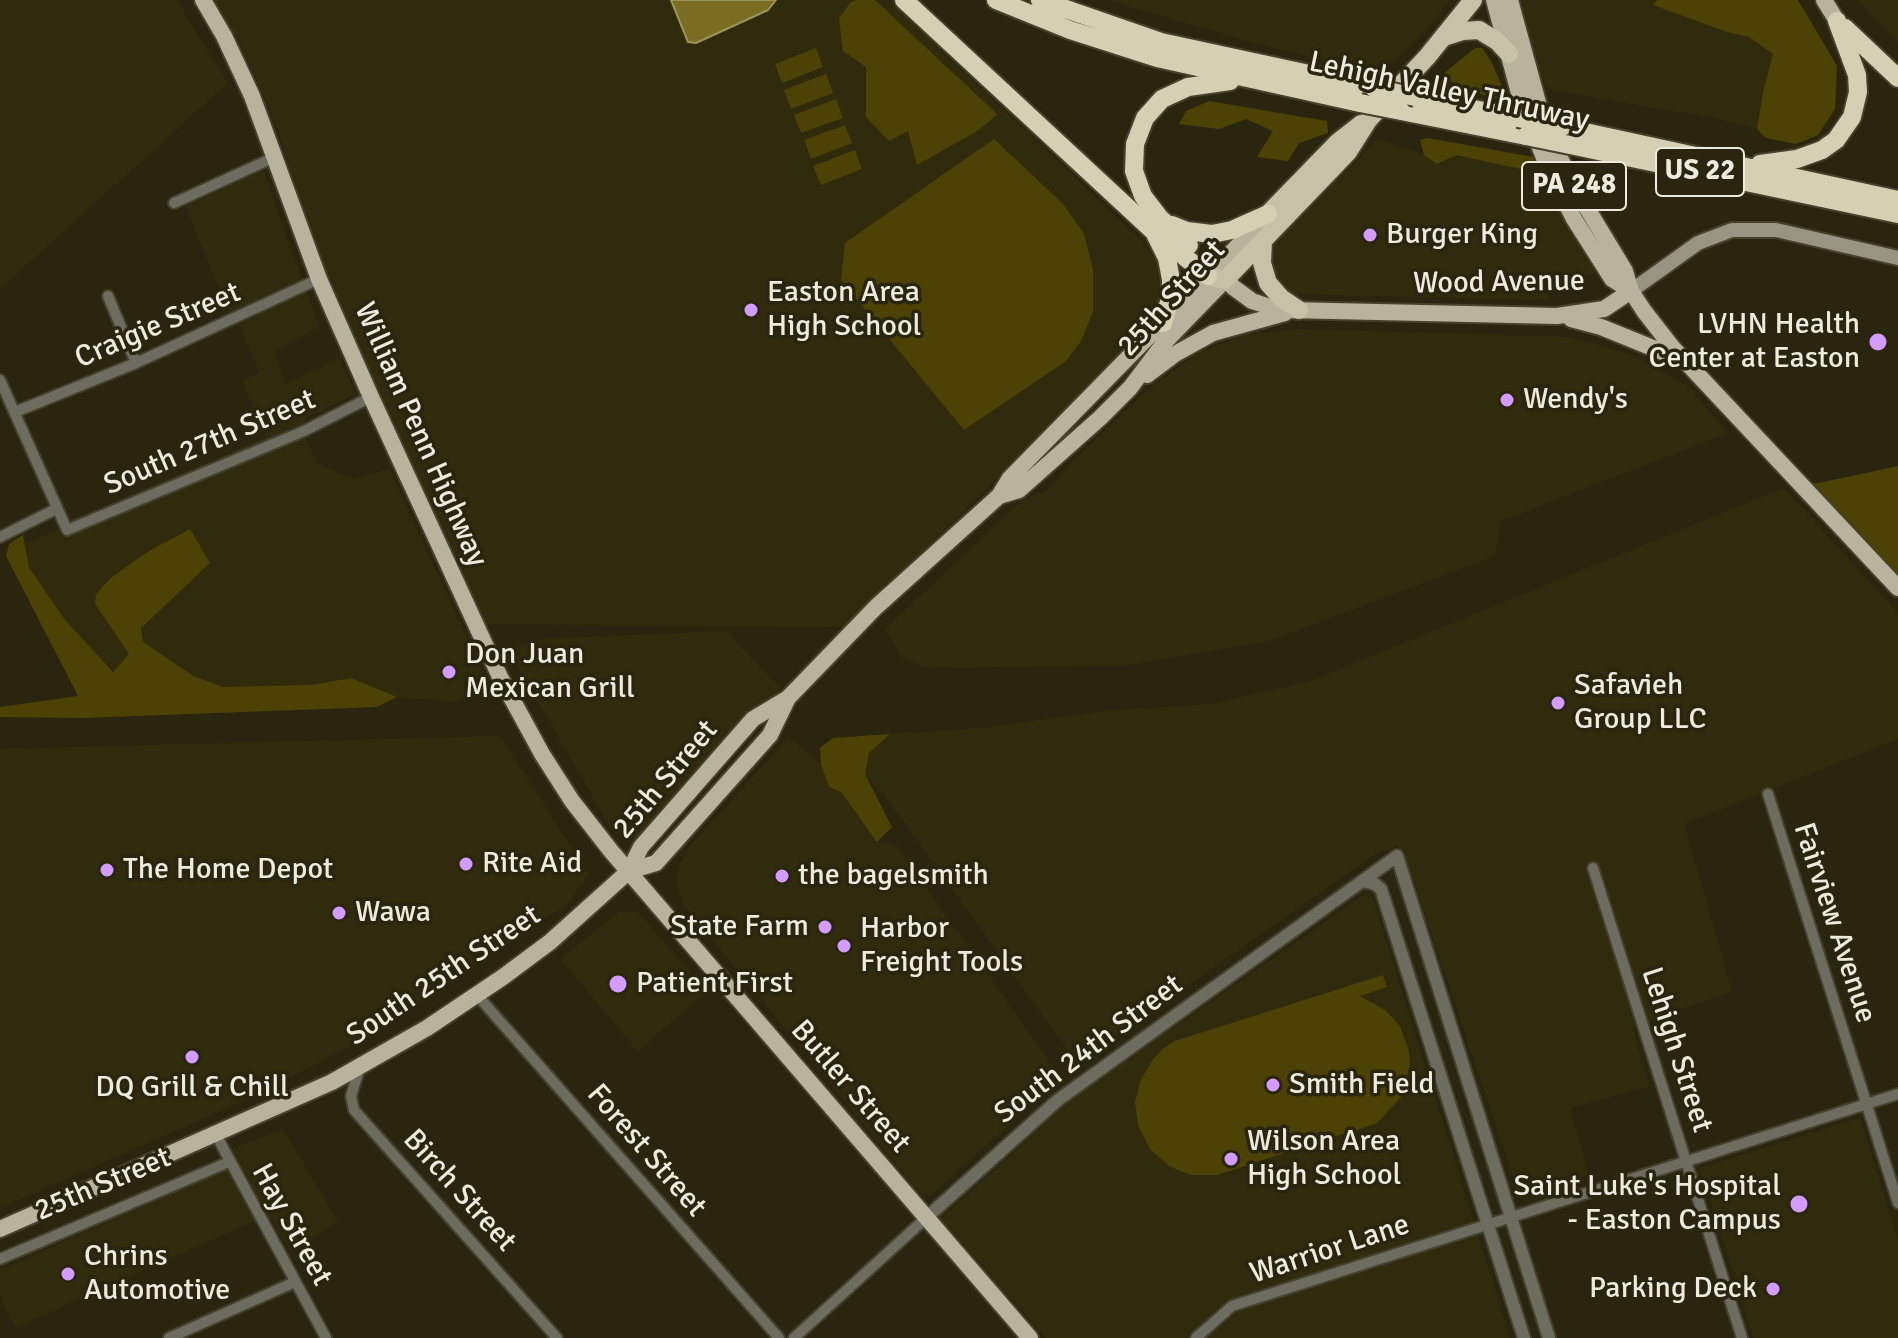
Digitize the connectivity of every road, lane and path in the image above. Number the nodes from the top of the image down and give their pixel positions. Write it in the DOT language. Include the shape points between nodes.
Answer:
graph roads {
  1 [pos="203,0"];
  2 [pos="904,0"];
  3 [pos="996,0"];
  4 [pos="1040,0"];
  5 [pos="1473,0"];
  6 [pos="1494,0"];
  7 [pos="1510,0"];
  8 [pos="1824,0"];
  9 [pos="1837,21"];
  10 [pos="1444,37"];
  11 [pos="1509,54"];
  12 [pos="1898,78"];
  13 [pos="1245,79"];
  14 [pos="1364,111"];
  15 [pos="275,157"];
  16 [pos="1743,167"];
  17 [pos="1898,200"];
  18 [pos="174,203"];
  19 [pos="1268,214"];
  20 [pos="1898,214"];
  21 [pos="1159,226"];
  22 [pos="1263,240"];
  23 [pos="1898,258"];
  24 [pos="1216,275"];
  25 [pos="319,279"];
  26 [pos="1631,291"];
  27 [pos="108,296"];
  28 [pos="1299,310"];
  29 [pos="1557,316"];
  30 [pos="1163,323"];
  31 [pos="1686,362"];
  32 [pos="136,363"];
  33 [pos="0,380"];
  34 [pos="1130,388"];
  35 [pos="371,397"];
  36 [pos="15,412"];
  37 [pos="999,496"];
  38 [pos="56,509"];
  39 [pos="0,537"];
  40 [pos="1898,588"];
  41 [pos="788,698"];
  42 [pos="1768,794"];
  43 [pos="1593,868"];
  44 [pos="629,871"];
  45 [pos="1363,881"];
  46 [pos="477,995"];
  47 [pos="361,1066"];
  48 [pos="1898,1094"];
  49 [pos="1867,1104"];
  50 [pos="215,1133"];
  51 [pos="1686,1161"];
  52 [pos="229,1162"];
  53 [pos="1898,1203"];
  54 [pos="1511,1217"];
  55 [pos="926,1218"];
  56 [pos="1488,1225"];
  57 [pos="0,1229"];
  58 [pos="0,1259"];
  59 [pos="295,1282"];
  60 [pos="169,1338"];
  61 [pos="326,1338"];
  62 [pos="557,1338"];
  63 [pos="779,1338"];
  64 [pos="794,1338"];
  65 [pos="1030,1338"];
  66 [pos="1196,1338"];
  67 [pos="1524,1338"];
  68 [pos="1549,1338"];
  69 [pos="1742,1338"];
  1 -- 15 [label="main road, William Penn Highway" via="252,96"];
  2 -- 21 [label="highway"];
  3 -- 13 [label="highway, Lehigh Valley Thruway / US 22" via="1113,45"];
  4 -- 16 [label="highway, Lehigh Valley Thruway / US 22, bridge" via="1161,42"];
  5 -- 10 [label="highway, 25th Street"];
  6 -- 11 [label="main road, PA 248"];
  7 -- 26 [label="main road, PA 248" via="1550,137"];
  8 -- 9 [label="main road"];
  9 -- 12 [label="highway"];
  9 -- 16 [label="highway" via="1858,83 1847,124 1836,140 1814,154"];
  10 -- 11 [label="highway" via="1479,30"];
  10 -- 14 [label="highway, 25th Street"];
  11 -- 26 [label="main road, PA 248" via="1520,97 1567,206 1612,279"];
  13 -- 14 [label="highway, Lehigh Valley Thruway / US 22"];
  13 -- 21 [label="highway" via="1178,90 1145,118 1135,144 1134,171"];
  14 -- 19 [label="highway, 25th Street"];
  14 -- 20 [label="highway, Lehigh Valley Thruway / US 22, bridge" via="1401,111"];
  14 -- 22 [label="highway, 25th Street" via="1348,152"];
  15 -- 18 [label="street"];
  15 -- 25 [label="main road, William Penn Highway"];
  16 -- 17 [label="highway, Lehigh Valley Thruway / US 22"];
  19 -- 21 [label="highway" via="1212,234"];
  19 -- 24 [label="main road, 25th Street"];
  21 -- 24 [label="highway"];
  21 -- 30 [label="highway" via="1171,295"];
  22 -- 24 [label="highway, 25th Street"];
  22 -- 28 [label="highway" via="1268,283"];
  23 -- 26 [label="main road, Wood Avenue" via="1776,230 1732,230 1698,243"];
  24 -- 28 [label="main road, Wood Avenue" via="1261,304"];
  24 -- 30 [label="main road, 25th Street"];
  24 -- 34 [label="main road, 25th Street"];
  25 -- 32 [label="street, Craigie Street"];
  25 -- 35 [label="main road, William Penn Highway"];
  26 -- 29 [label="main road, Wood Avenue" via="1604,309"];
  26 -- 31 [label="main road, PA 248"];
  27 -- 32 [label="street"];
  28 -- 29 [label="main road, Wood Avenue"];
  28 -- 34 [label="main road" via="1213,333"];
  29 -- 31 [label="main road" via="1601,327"];
  30 -- 37 [label="main road, 25th Street" via="1010,478"];
  31 -- 40 [label="main road, PA 248"];
  32 -- 36 [label="street, Craigie Street"];
  33 -- 36 [label="street"];
  34 -- 37 [label="main road, 25th Street" via="1019,490"];
  35 -- 38 [label="street, South 27th Street" via="303,432 67,530"];
  35 -- 44 [label="main road, William Penn Highway" via="529,732 572,801"];
  36 -- 38 [label="street"];
  37 -- 41 [label="main road, 25th Street" via="885,598"];
  38 -- 39 [label="street"];
  41 -- 44 [label="main road, 25th Street" via="753,719 641,847"];
  41 -- 44 [label="main road, 25th Street" via="770,735 656,863"];
  42 -- 49 [label="street, Fairview Avenue"];
  43 -- 51 [label="street, Lehigh Street"];
  44 -- 46 [label="main road, South 25th Street" via="550,942"];
  44 -- 55 [label="main road, Butler Street"];
  45 -- 54 [label="street, South 24th Street" via="1397,856"];
  45 -- 55 [label="street, South 24th Street" via="1058,1100"];
  45 -- 56 [label="street" via="1381,889"];
  46 -- 47 [label="main road, South 25th Street"];
  46 -- 63 [label="street, Forest Street"];
  47 -- 50 [label="main road, South 25th Street"];
  47 -- 62 [label="street, Birch Street" via="351,1096 354,1110"];
  48 -- 49 [label="street, Warrior Lane"];
  49 -- 51 [label="street, Warrior Lane"];
  49 -- 53 [label="street, Fairview Avenue"];
  50 -- 52 [label="street, Hay Street"];
  50 -- 57 [label="main road, South 25th Street"];
  51 -- 54 [label="street, Warrior Lane"];
  51 -- 69 [label="street, Lehigh Street"];
  52 -- 58 [label="street, 25th Street"];
  52 -- 59 [label="street, Hay Street"];
  54 -- 56 [label="street, Warrior Lane"];
  54 -- 68 [label="street"];
  55 -- 64 [label="street, South 24th Street"];
  55 -- 65 [label="main road, Butler Street"];
  56 -- 66 [label="street, Warrior Lane" via="1232,1306"];
  56 -- 67 [label="street"];
  59 -- 60 [label="street"];
  59 -- 61 [label="street, Hay Street"];
}
